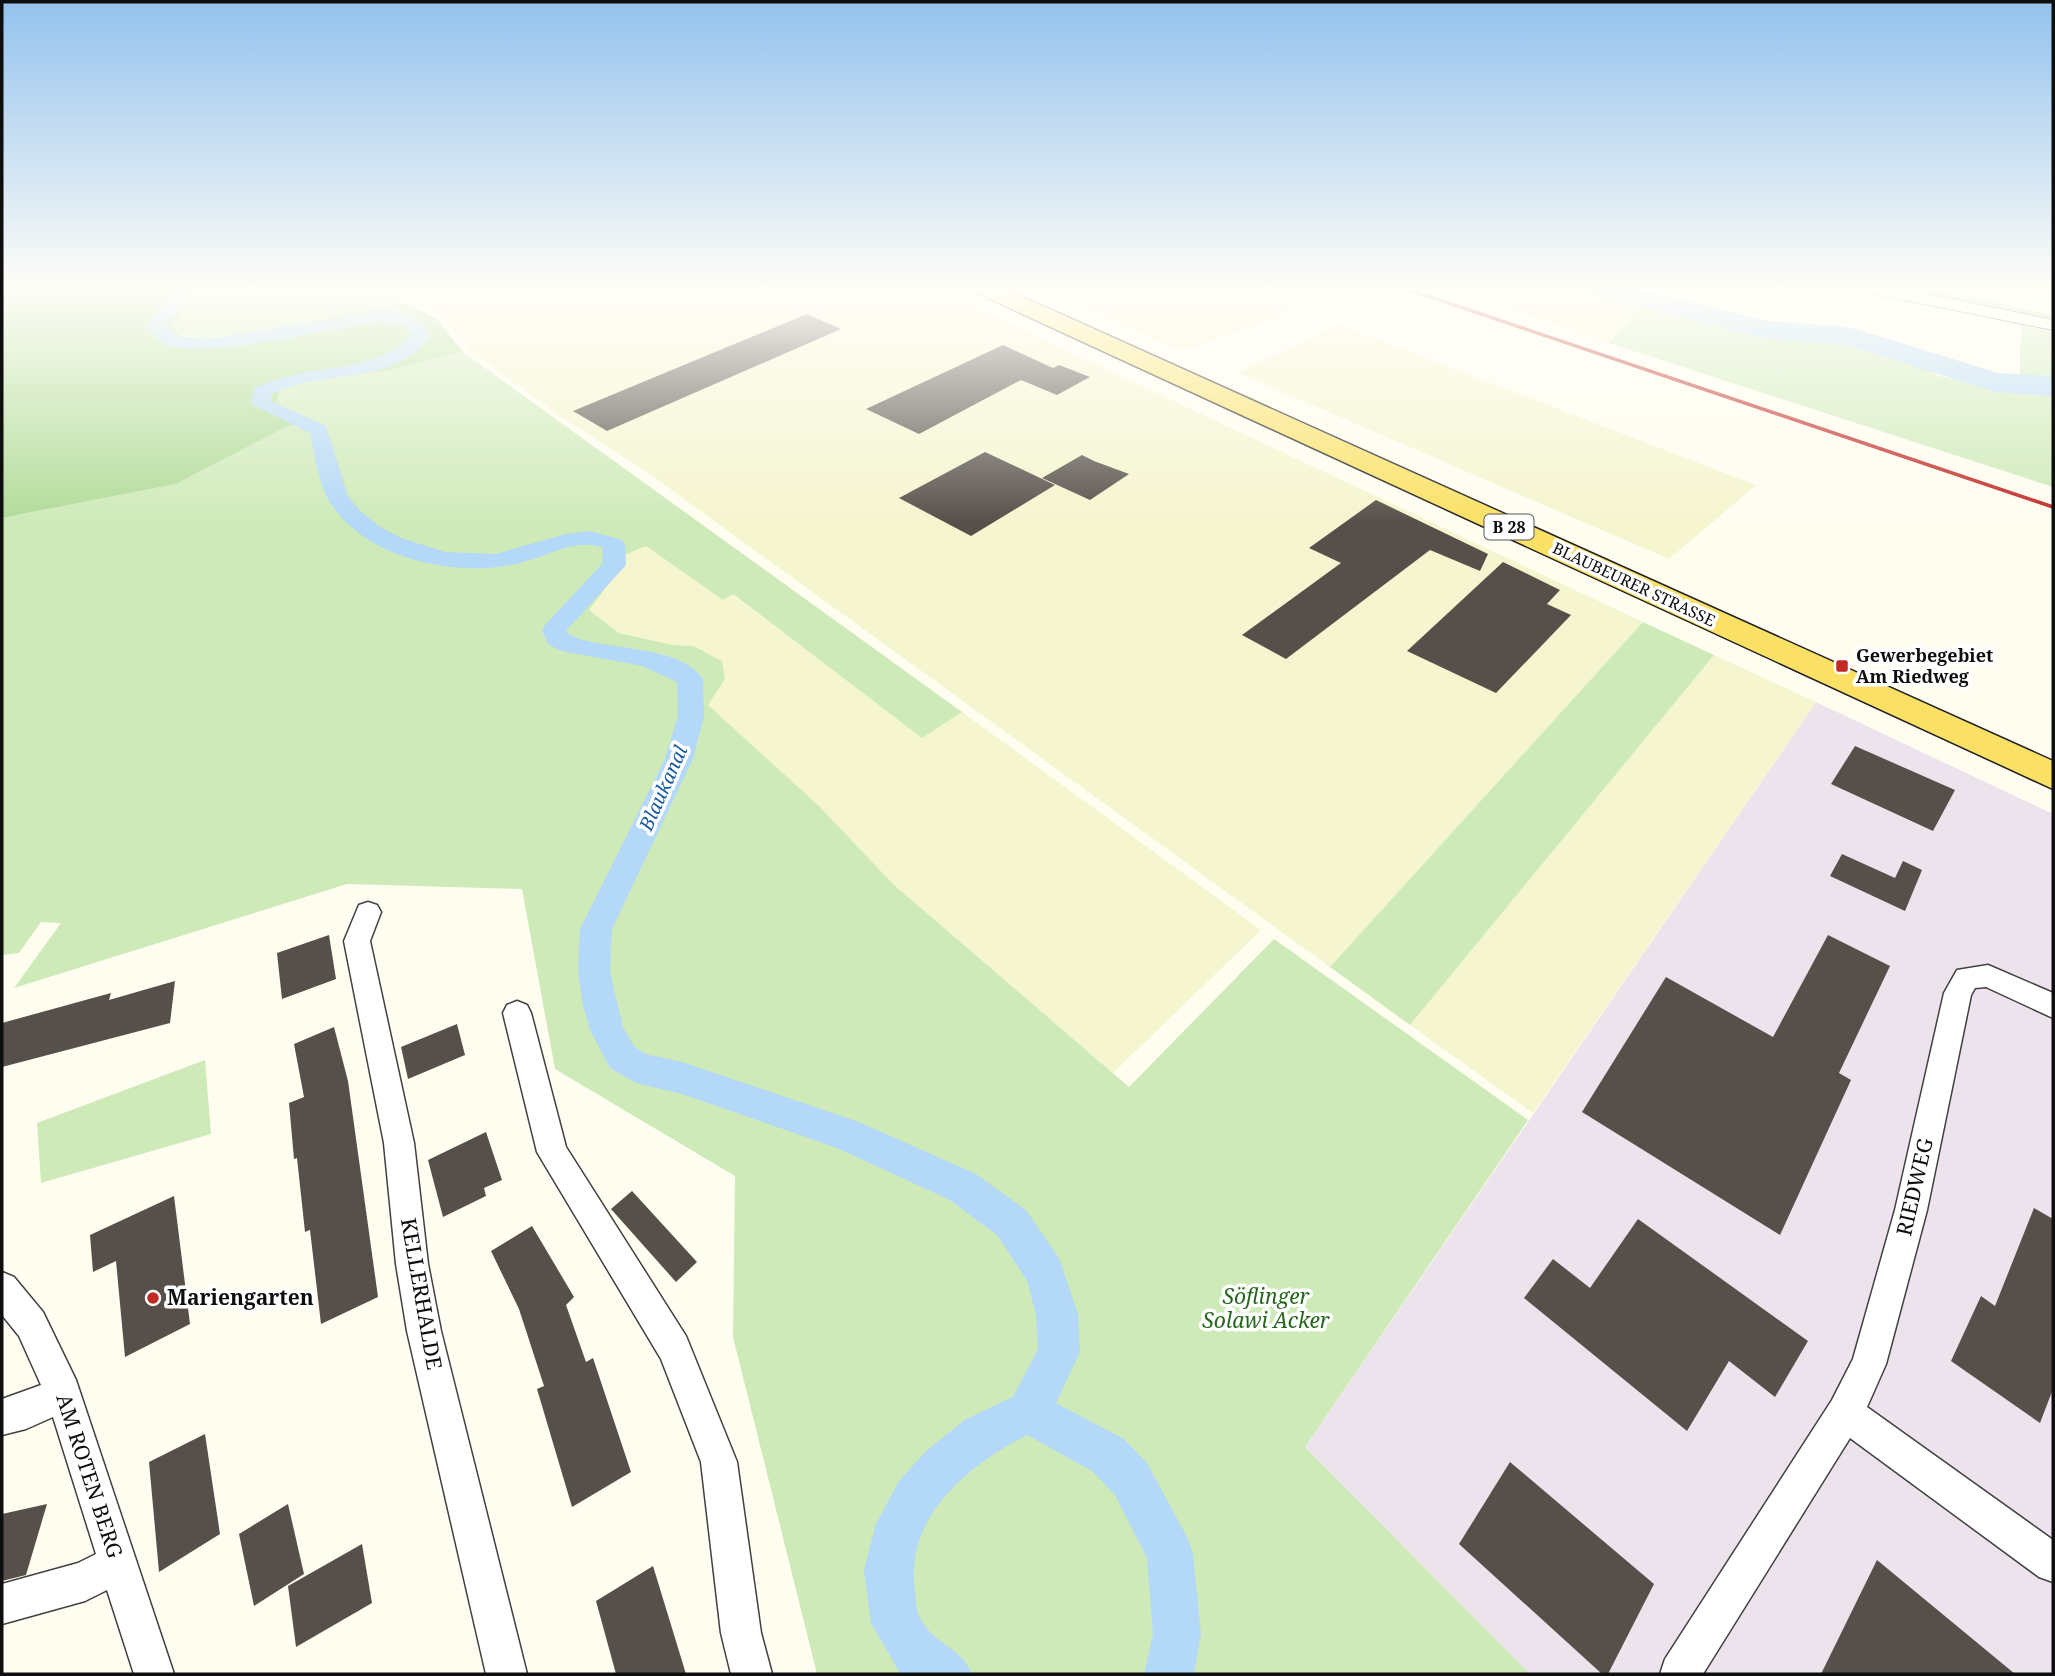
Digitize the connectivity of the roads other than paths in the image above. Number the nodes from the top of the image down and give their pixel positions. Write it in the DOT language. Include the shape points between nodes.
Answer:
graph roads {
  1 [pos="1156,366"];
  2 [pos="2053,776"];
  3 [pos="369,912"];
  4 [pos="2053,1006"];
  5 [pos="517,1013"];
  6 [pos="2,1289"];
  7 [pos="63,1393"];
  8 [pos="1844,1413"];
  9 [pos="2,1417"];
  10 [pos="118,1563"];
  11 [pos="2053,1563"];
  12 [pos="2,1604"];
  13 [pos="154,1674"];
  14 [pos="507,1674"];
  15 [pos="752,1674"];
  16 [pos="1680,1674"];
  1 -- 2 [label="main road, BLAUBEURER STRASSE / B 28"];
  3 -- 14 [label="street, KELLERHALDE" via="357,941 399,1143 417,1298"];
  4 -- 8 [label="street, RIEDWEG" via="1987,976 1967,978 1958,993 1869,1364"];
  5 -- 15 [label="street" via="552,1152 674,1348 719,1462 741,1633"];
  6 -- 7 [label="street, AM ROTEN BERG" via="31,1324"];
  7 -- 9 [label="street"];
  7 -- 10 [label="street, AM ROTEN BERG"];
  8 -- 11 [label="street"];
  8 -- 16 [label="street, RIEDWEG"];
  10 -- 12 [label="street" via="85,1581"];
  10 -- 13 [label="street, AM ROTEN BERG"];
}
